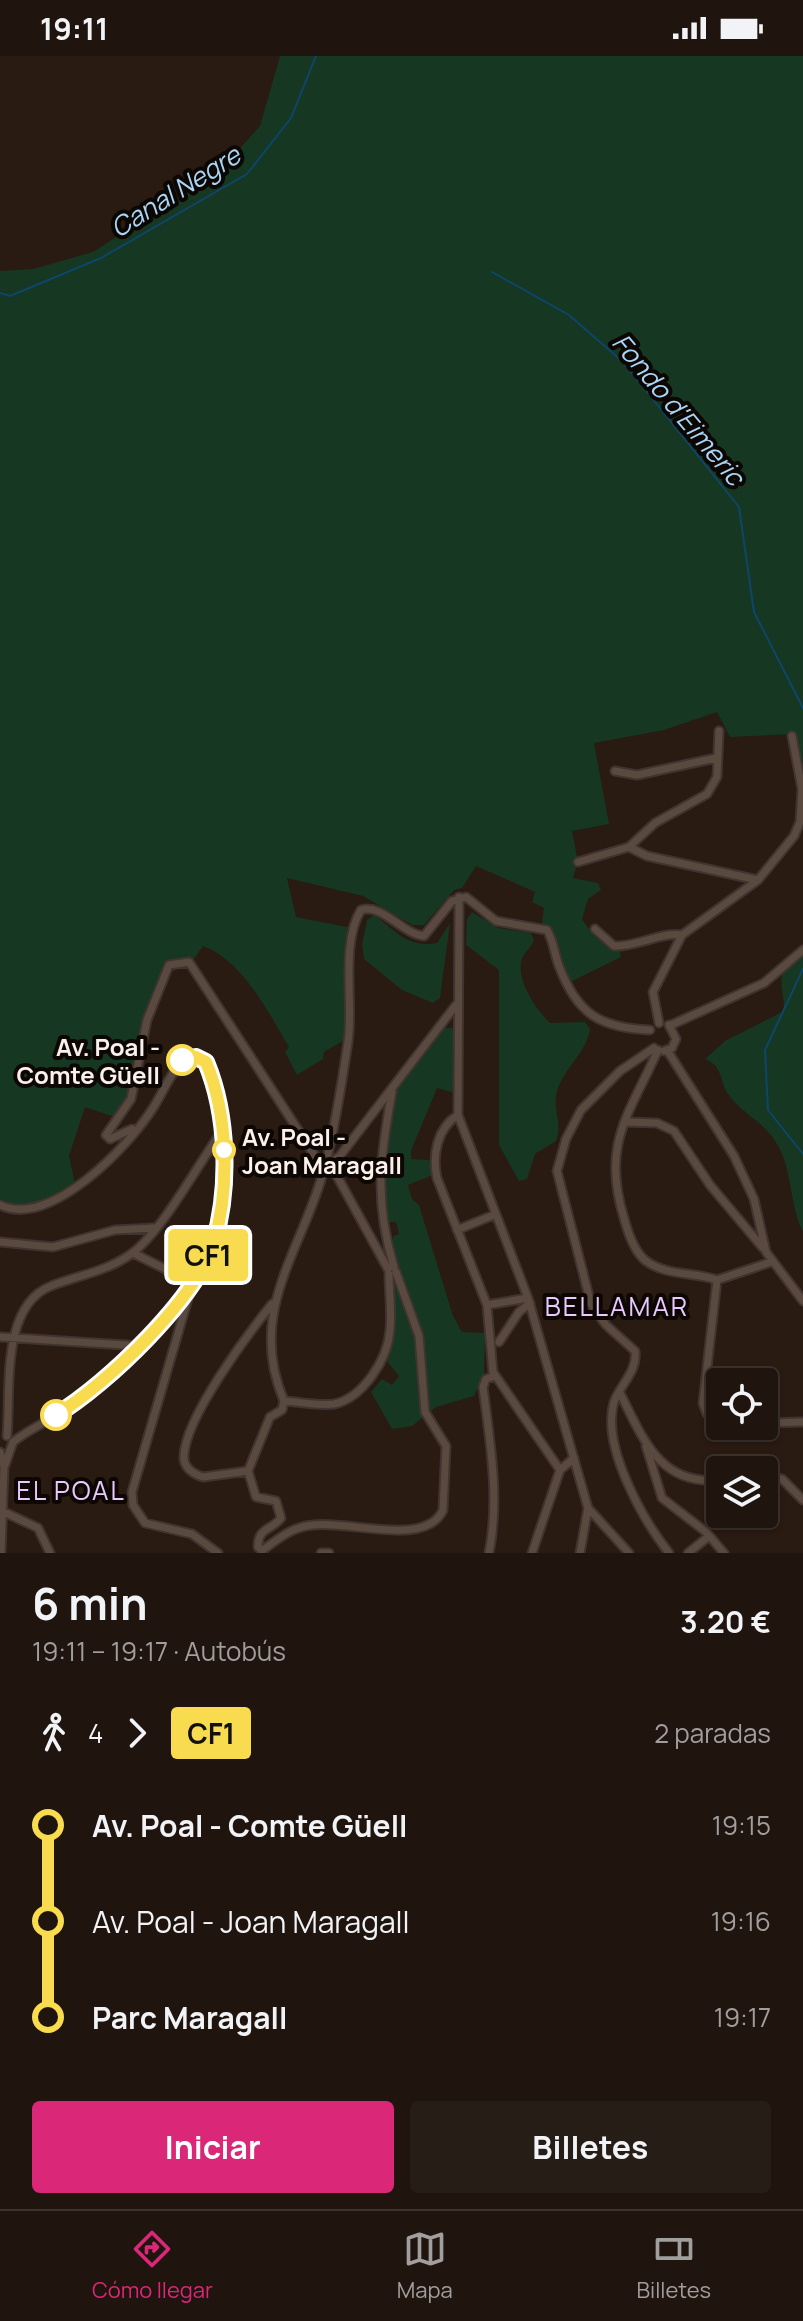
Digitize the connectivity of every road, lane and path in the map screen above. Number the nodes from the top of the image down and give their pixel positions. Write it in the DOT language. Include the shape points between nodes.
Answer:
graph roads {
  1 [pos="719,731"];
  2 [pos="792,736"];
  3 [pos="716,758"];
  4 [pos="615,771"];
  5 [pos="629,847"];
  6 [pos="578,862"];
  7 [pos="758,880"];
  8 [pos="459,897"];
  9 [pos="595,929"];
  10 [pos="682,935"];
  11 [pos="803,950"];
  12 [pos="457,1004"];
  13 [pos="659,1023"];
  14 [pos="440,1024"];
  15 [pos="671,1025"];
  16 [pos="650,1030"];
  17 [pos="458,1032"];
  18 [pos="660,1050"];
  19 [pos="385,1103"];
  20 [pos="459,1119"];
  21 [pos="625,1122"];
  22 [pos="141,1123"];
  23 [pos="222,1131"];
  24 [pos="326,1164"];
  25 [pos="0,1205"];
  26 [pos="496,1214"];
  27 [pos="154,1228"];
  28 [pos="457,1230"];
  29 [pos="0,1242"];
  30 [pos="766,1252"];
  31 [pos="133,1253"];
  32 [pos="771,1262"];
  33 [pos="392,1270"];
  34 [pos="717,1280"];
  35 [pos="193,1283"];
  36 [pos="529,1300"];
  37 [pos="274,1301"];
  38 [pos="803,1301"];
  39 [pos="487,1305"];
  40 [pos="0,1337"];
  41 [pos="14,1338"];
  42 [pos="499,1342"];
  43 [pos="141,1346"];
  44 [pos="707,1368"];
  45 [pos="495,1376"];
  46 [pos="706,1377"];
  47 [pos="620,1393"];
  48 [pos="284,1401"];
  49 [pos="706,1411"];
  50 [pos="802,1420"];
  51 [pos="778,1422"];
  52 [pos="644,1440"];
  53 [pos="7,1442"];
  54 [pos="0,1451"];
  55 [pos="574,1458"];
  56 [pos="4,1467"];
  57 [pos="560,1470"];
  58 [pos="248,1471"];
  59 [pos="778,1478"];
  60 [pos="706,1480"];
  61 [pos="803,1500"];
  62 [pos="588,1508"];
  63 [pos="4,1512"];
  64 [pos="600,1521"];
  65 [pos="585,1524"];
  66 [pos="708,1537"];
  67 [pos="262,1552"];
  68 [pos="1,1553"];
  69 [pos="50,1553"];
  70 [pos="218,1553"];
  71 [pos="321,1553"];
  72 [pos="329,1553"];
  73 [pos="489,1553"];
  74 [pos="532,1553"];
  75 [pos="580,1553"];
  76 [pos="629,1553"];
  77 [pos="669,1553"];
  78 [pos="688,1553"];
  79 [pos="724,1553"];
  1 -- 3 [label="street"];
  2 -- 7 [label="street" via="802,789 800,822 785,850"];
  3 -- 4 [label="street" via="637,775"];
  3 -- 5 [label="street" via="717,777 707,794 655,823"];
  5 -- 6 [label="street"];
  5 -- 7 [label="street" via="647,856"];
  7 -- 10 [label="street"];
  8 -- 12 [label="street"];
  8 -- 16 [label="street" via="471,899 496,921 547,930 569,989 583,1009 616,1027"];
  8 -- 24 [label="street" via="424,936 368,908 359,913 348,991 349,1033"];
  9 -- 10 [label="street" via="614,946"];
  10 -- 13 [label="street" via="653,992"];
  11 -- 15 [label="street" via="764,983"];
  12 -- 14 [label="street"];
  12 -- 17 [label="street"];
  13 -- 15 [label="street"];
  13 -- 16 [label="street"];
  14 -- 17 [label="street" via="452,1023"];
  14 -- 19 [label="street"];
  15 -- 18 [label="street" via="676,1039"];
  16 -- 18 [label="street" via="648,1037"];
  17 -- 20 [label="street"];
  18 -- 21 [label="street"];
  18 -- 30 [label="street" via="734,1156 754,1199"];
  18 -- 47 [label="street" via="620,1071 581,1110 557,1171 591,1304 635,1351"];
  19 -- 24 [label="street" via="339,1157"];
  19 -- 33 [label="street" via="379,1204"];
  20 -- 26 [label="street"];
  20 -- 28 [label="street" via="447,1126 433,1161"];
  21 -- 30 [label="street" via="657,1123 674,1131 710,1185"];
  21 -- 34 [label="street" via="613,1165 634,1246 657,1267"];
  22 -- 23 [label="street" via="182,1060 196,1057 209,1070"];
  22 -- 24 [label="street" via="107,1139 131,1099 160,980 169,965 189,962 315,1156"];
  22 -- 25 [label="street" via="91,1178 66,1194 27,1210"];
  23 -- 27 [label="street"];
  23 -- 35 [label="street" via="227,1168 222,1198 213,1243"];
  24 -- 33 [label="street"];
  24 -- 37 [label="street"];
  26 -- 28 [label="street"];
  26 -- 36 [label="street"];
  27 -- 29 [label="street" via="115,1230 53,1247"];
  27 -- 31 [label="street"];
  28 -- 39 [label="street"];
  30 -- 32 [label="street"];
  31 -- 35 [label="street"];
  31 -- 41 [label="street" via="46,1287 26,1306"];
  32 -- 34 [label="street"];
  32 -- 38 [label="street"];
  33 -- 48 [label="street" via="390,1332 367,1383 350,1400"];
  33 -- 67 [label="street" via="421,1347 425,1412 446,1446 439,1519 419,1531 337,1522 310,1525 288,1531"];
  34 -- 44 [label="street"];
  35 -- 43 [label="street"];
  35 -- 70 [label="street" via="132,1492 133,1505 145,1523 192,1534"];
  36 -- 39 [label="street"];
  36 -- 42 [label="street"];
  36 -- 55 [label="street"];
  37 -- 48 [label="street" via="269,1345"];
  37 -- 58 [label="street" via="199,1411 183,1457 186,1466 203,1477"];
  39 -- 45 [label="street"];
  40 -- 41 [label="street"];
  41 -- 43 [label="street"];
  41 -- 53 [label="street"];
  43 -- 53 [label="street" via="67,1409"];
  45 -- 57 [label="street"];
  45 -- 73 [label="street" via="483,1387 495,1518"];
  46 -- 49 [label="street"];
  47 -- 52 [label="street"];
  47 -- 77 [label="street" via="613,1411 619,1456 643,1519"];
  48 -- 58 [label="street" via="282,1410 270,1417"];
  50 -- 51 [label="street"];
  52 -- 60 [label="street" via="673,1473"];
  52 -- 66 [label="street" via="662,1498"];
  53 -- 54 [label="street"];
  53 -- 56 [label="street"];
  54 -- 56 [label="street"];
  55 -- 57 [label="street"];
  55 -- 62 [label="street"];
  56 -- 63 [label="street"];
  57 -- 74 [label="street"];
  58 -- 67 [label="street" via="256,1497 276,1501 280,1509 275,1526 258,1536"];
  59 -- 61 [label="street"];
  62 -- 64 [label="street"];
  62 -- 65 [label="street"];
  63 -- 68 [label="street"];
  63 -- 69 [label="street" via="38,1528"];
  64 -- 65 [label="street"];
  64 -- 76 [label="street"];
  65 -- 75 [label="street"];
  66 -- 78 [label="street"];
  66 -- 79 [label="street"];
  71 -- 72 [label="street"];
}
